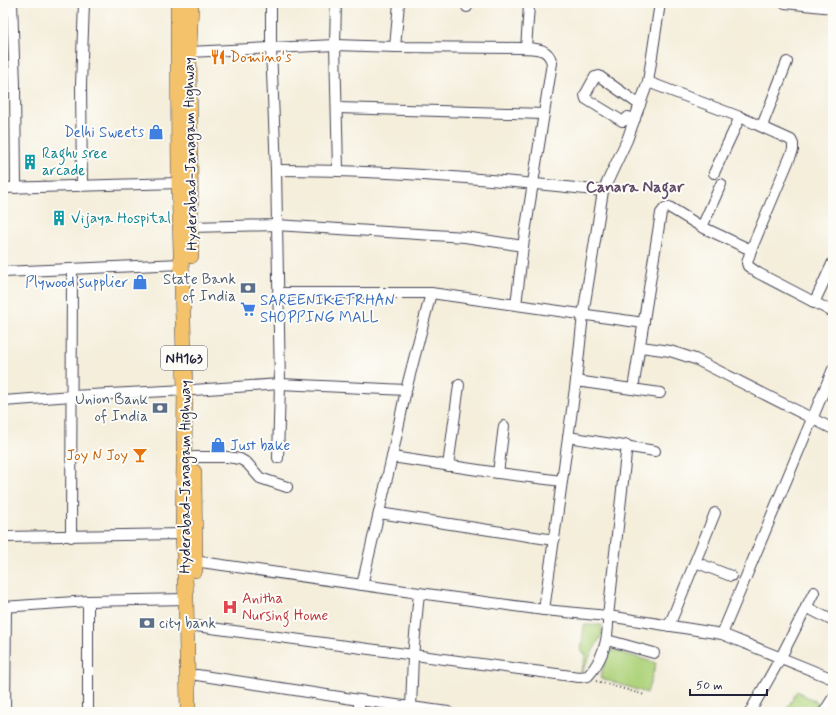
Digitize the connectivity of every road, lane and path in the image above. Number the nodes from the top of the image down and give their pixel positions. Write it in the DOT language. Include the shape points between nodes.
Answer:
graph roads {
  1 [pos="12,3"];
  2 [pos="84,3"];
  3 [pos="178,3"];
  4 [pos="191,3"];
  5 [pos="271,3"];
  6 [pos="336,3"];
  7 [pos="399,3"];
  8 [pos="660,3"];
  9 [pos="785,3"];
  10 [pos="529,6"];
  11 [pos="833,8"];
  12 [pos="335,45"];
  13 [pos="395,47"];
  14 [pos="271,48"];
  15 [pos="526,48"];
  16 [pos="189,52"];
  17 [pos="787,62"];
  18 [pos="648,82"];
  19 [pos="640,105"];
  20 [pos="338,108"];
  21 [pos="544,114"];
  22 [pos="740,117"];
  23 [pos="635,119"];
  24 [pos="762,126"];
  25 [pos="276,170"];
  26 [pos="338,170"];
  27 [pos="714,173"];
  28 [pos="179,183"];
  29 [pos="534,183"];
  30 [pos="721,184"];
  31 [pos="82,185"];
  32 [pos="3,188"];
  33 [pos="16,188"];
  34 [pos="603,192"];
  35 [pos="276,225"];
  36 [pos="191,227"];
  37 [pos="702,227"];
  38 [pos="523,246"];
  39 [pos="751,250"];
  40 [pos="833,262"];
  41 [pos="181,264"];
  42 [pos="72,269"];
  43 [pos="3,272"];
  44 [pos="278,292"];
  45 [pos="431,293"];
  46 [pos="814,303"];
  47 [pos="516,305"];
  48 [pos="833,312"];
  49 [pos="583,315"];
  50 [pos="644,323"];
  51 [pos="640,347"];
  52 [pos="833,369"];
  53 [pos="576,381"];
  54 [pos="280,384"];
  55 [pos="459,385"];
  56 [pos="633,389"];
  57 [pos="189,390"];
  58 [pos="406,390"];
  59 [pos="660,393"];
  60 [pos="72,396"];
  61 [pos="3,401"];
  62 [pos="814,418"];
  63 [pos="504,426"];
  64 [pos="833,429"];
  65 [pos="568,437"];
  66 [pos="627,446"];
  67 [pos="655,451"];
  68 [pos="194,457"];
  69 [pos="392,457"];
  70 [pos="278,458"];
  71 [pos="448,466"];
  72 [pos="498,473"];
  73 [pos="562,481"];
  74 [pos="287,487"];
  75 [pos="379,513"];
  76 [pos="715,513"];
  77 [pos="183,534"];
  78 [pos="3,537"];
  79 [pos="71,537"];
  80 [pos="554,540"];
  81 [pos="194,561"];
  82 [pos="695,562"];
  83 [pos="731,576"];
  84 [pos="362,585"];
  85 [pos="814,592"];
  86 [pos="419,593"];
  87 [pos="186,599"];
  88 [pos="88,601"];
  89 [pos="5,607"];
  90 [pos="806,608"];
  91 [pos="544,610"];
  92 [pos="608,616"];
  93 [pos="833,620"];
  94 [pos="196,626"];
  95 [pos="669,626"];
  96 [pos="722,634"];
  97 [pos="607,640"];
  98 [pos="654,652"];
  99 [pos="413,656"];
  100 [pos="781,657"];
  101 [pos="197,675"];
  102 [pos="583,677"];
  103 [pos="833,679"];
  104 [pos="645,695"];
  105 [pos="833,698"];
  106 [pos="359,700"];
  107 [pos="411,707"];
  108 [pos="5,712"];
  109 [pos="88,712"];
  110 [pos="188,712"];
  111 [pos="198,712"];
  112 [pos="359,712"];
  113 [pos="448,712"];
  114 [pos="750,712"];
  115 [pos="824,712"];
  1 -- 33 [label="street"];
  2 -- 31 [label="street" via="81,85"];
  3 -- 28 [label="highway, Hyderabad-Janagam Highway / NH163"];
  4 -- 16 [label="highway, Hyderabad-Janagam Highway / NH163"];
  5 -- 14 [label="street"];
  6 -- 12 [label="street"];
  7 -- 13 [label="street"];
  8 -- 18 [label="street"];
  9 -- 11 [label="street"];
  10 -- 15 [label="street"];
  12 -- 13 [label="street"];
  12 -- 14 [label="street"];
  12 -- 20 [label="street"];
  13 -- 15 [label="street"];
  14 -- 16 [label="street"];
  14 -- 25 [label="street"];
  15 -- 21 [label="street" via="546,52 552,63"];
  16 -- 36 [label="highway, Hyderabad-Janagam Highway / NH163"];
  17 -- 24 [label="street"];
  18 -- 19 [label="street"];
  18 -- 22 [label="street"];
  19 -- 23 [label="street"];
  19 -- 23 [label="street" via="599,76 595,77 585,95 586,99 622,121 628,117"];
  20 -- 21 [label="street"];
  20 -- 26 [label="street"];
  21 -- 29 [label="street"];
  22 -- 24 [label="street"];
  22 -- 27 [label="street"];
  23 -- 34 [label="street"];
  24 -- 39 [label="street" via="791,140 794,150"];
  25 -- 26 [label="street"];
  25 -- 35 [label="street"];
  26 -- 29 [label="street"];
  28 -- 31 [label="street"];
  28 -- 41 [label="highway, Hyderabad-Janagam Highway / NH163"];
  29 -- 34 [label="street"];
  29 -- 38 [label="street"];
  30 -- 37 [label="street"];
  31 -- 33 [label="street"];
  32 -- 33 [label="street"];
  34 -- 49 [label="street"];
  35 -- 36 [label="street"];
  35 -- 38 [label="street" via="465,237"];
  35 -- 44 [label="street"];
  36 -- 57 [label="highway, Hyderabad-Janagam Highway / NH163"];
  37 -- 39 [label="street"];
  37 -- 50 [label="street" via="669,207 660,212"];
  38 -- 47 [label="street"];
  39 -- 46 [label="street" via="748,266"];
  40 -- 46 [label="street"];
  41 -- 42 [label="street"];
  41 -- 57 [label="highway, Hyderabad-Janagam Highway / NH163"];
  42 -- 43 [label="street"];
  42 -- 60 [label="street"];
  44 -- 45 [label="street"];
  44 -- 54 [label="street"];
  45 -- 47 [label="street"];
  45 -- 58 [label="street"];
  46 -- 48 [label="street"];
  47 -- 49 [label="street"];
  49 -- 50 [label="street"];
  49 -- 53 [label="street"];
  50 -- 51 [label="street"];
  51 -- 56 [label="street"];
  51 -- 62 [label="street" via="670,351 695,359"];
  52 -- 62 [label="street"];
  53 -- 56 [label="street"];
  53 -- 65 [label="street"];
  54 -- 57 [label="street"];
  54 -- 58 [label="street"];
  54 -- 70 [label="street"];
  55 -- 71 [label="street"];
  56 -- 59 [label="street"];
  57 -- 60 [label="street"];
  57 -- 68 [label="highway, Hyderabad-Janagam Highway / NH163"];
  57 -- 77 [label="highway, Hyderabad-Janagam Highway / NH163"];
  58 -- 69 [label="street"];
  60 -- 61 [label="street"];
  60 -- 79 [label="street"];
  62 -- 64 [label="street"];
  62 -- 96 [label="street"];
  63 -- 72 [label="street"];
  65 -- 66 [label="street"];
  65 -- 73 [label="street"];
  66 -- 67 [label="street"];
  66 -- 92 [label="street"];
  68 -- 74 [label="street" via="240,459 260,478"];
  68 -- 81 [label="highway, Hyderabad-Janagam Highway / NH163"];
  69 -- 71 [label="street"];
  69 -- 75 [label="street"];
  71 -- 72 [label="street"];
  72 -- 73 [label="street"];
  73 -- 80 [label="street"];
  75 -- 80 [label="street"];
  75 -- 84 [label="street"];
  76 -- 82 [label="street"];
  77 -- 79 [label="street"];
  77 -- 87 [label="highway, Hyderabad-Janagam Highway / NH163"];
  78 -- 79 [label="street"];
  80 -- 91 [label="street"];
  81 -- 84 [label="street"];
  81 -- 94 [label="highway, Hyderabad-Janagam Highway / NH163"];
  82 -- 83 [label="street"];
  82 -- 95 [label="street"];
  84 -- 86 [label="street"];
  85 -- 90 [label="street"];
  86 -- 91 [label="street"];
  86 -- 99 [label="street"];
  87 -- 88 [label="street"];
  87 -- 110 [label="highway, Hyderabad-Janagam Highway / NH163"];
  88 -- 89 [label="street"];
  88 -- 109 [label="street"];
  89 -- 108 [label="street"];
  90 -- 93 [label="street"];
  90 -- 100 [label="street"];
  91 -- 92 [label="street"];
  92 -- 95 [label="street"];
  92 -- 97 [label="street"];
  94 -- 99 [label="street"];
  94 -- 101 [label="highway, Hyderabad-Janagam Highway / NH163"];
  95 -- 96 [label="street"];
  96 -- 100 [label="street"];
  97 -- 98 [label="street"];
  97 -- 102 [label="street" via="600,661"];
  99 -- 102 [label="street"];
  99 -- 107 [label="street"];
  100 -- 103 [label="street"];
  100 -- 114 [label="street"];
  101 -- 106 [label="street"];
  101 -- 111 [label="highway, Hyderabad-Janagam Highway / NH163"];
  102 -- 104 [label="path"];
  105 -- 115 [label="street"];
  106 -- 107 [label="street"];
  106 -- 112 [label="street"];
  107 -- 113 [label="street"];
}
